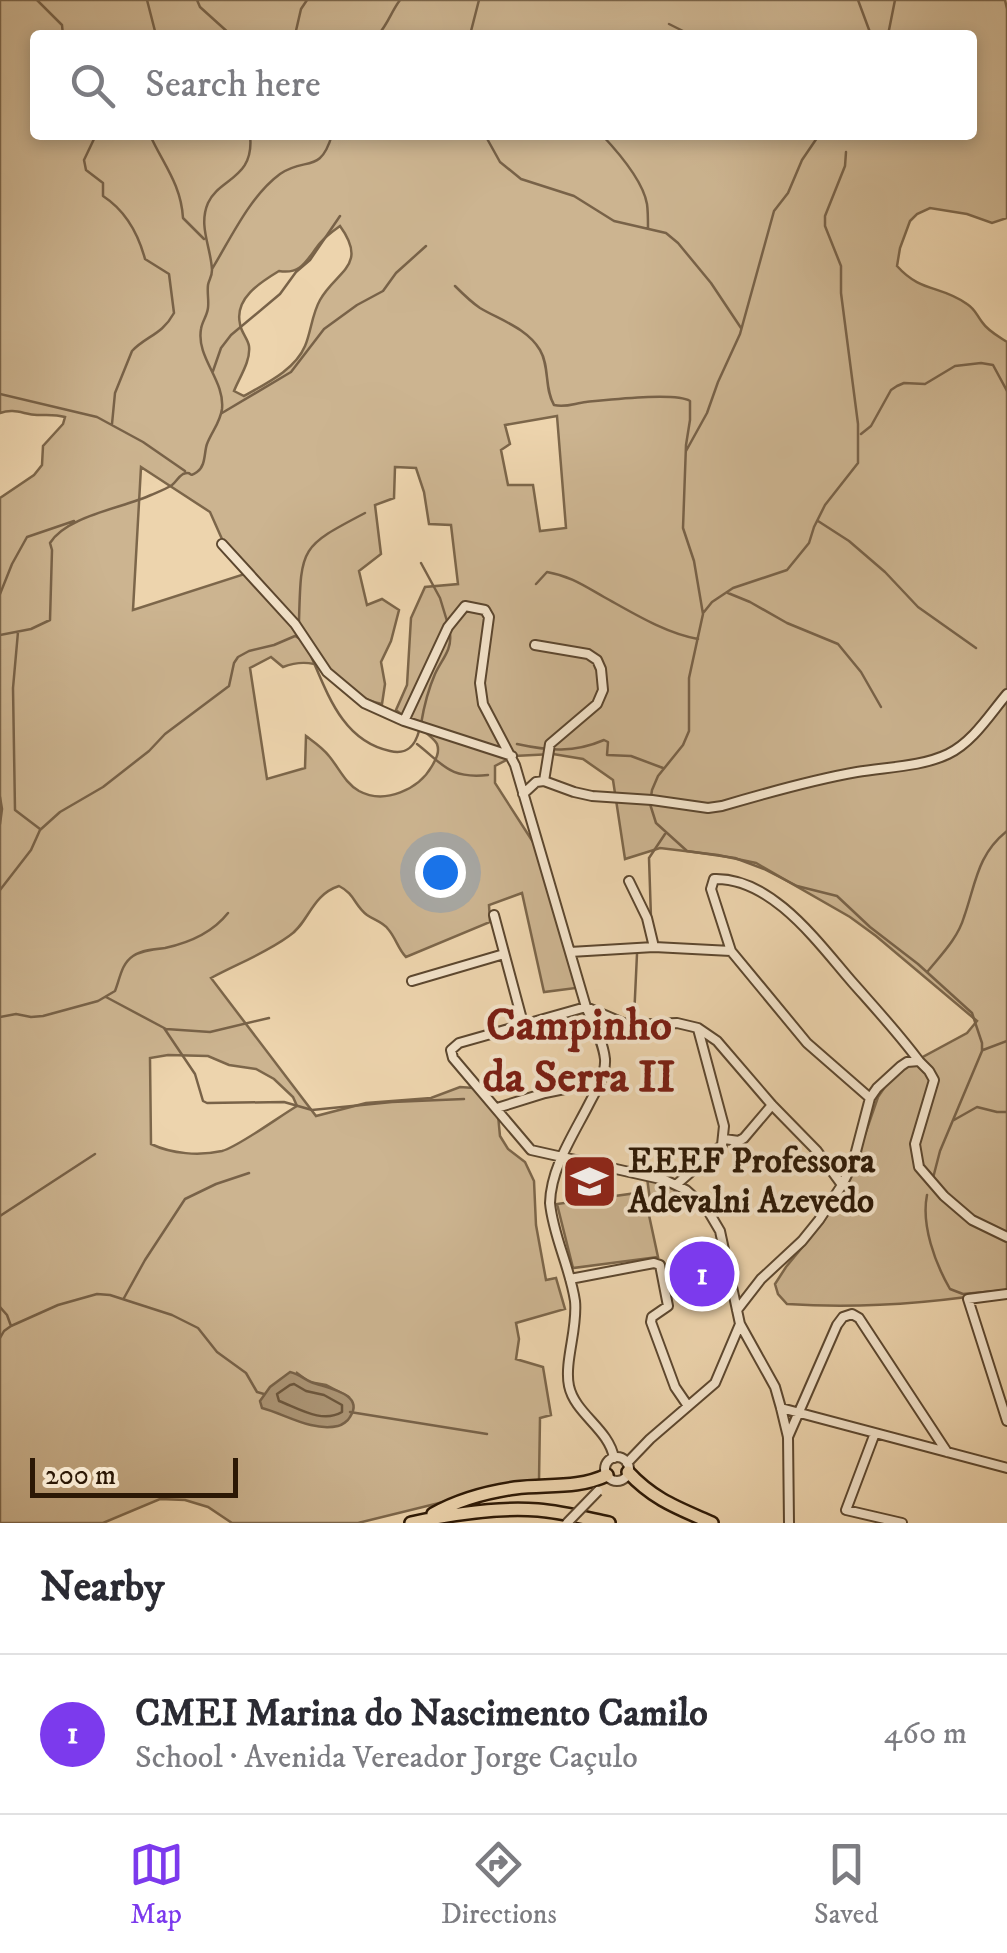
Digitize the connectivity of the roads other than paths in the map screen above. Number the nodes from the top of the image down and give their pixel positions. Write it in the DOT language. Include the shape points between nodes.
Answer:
graph roads {
  1 [pos="222,544"];
  2 [pos="535,645"];
  3 [pos="1007,694"];
  4 [pos="404,721"];
  5 [pos="512,756"];
  6 [pos="544,781"];
  7 [pos="523,794"];
  8 [pos="630,881"];
  9 [pos="494,915"];
  10 [pos="654,947"];
  11 [pos="732,950"];
  12 [pos="570,952"];
  13 [pos="504,954"];
  14 [pos="412,981"];
  15 [pos="586,1008"];
  16 [pos="523,1024"];
  17 [pos="698,1028"];
  18 [pos="919,1061"];
  19 [pos="600,1082"];
  20 [pos="870,1098"];
  21 [pos="772,1105"];
  22 [pos="496,1108"];
  23 [pos="724,1139"];
  24 [pos="566,1159"];
  25 [pos="677,1184"];
  26 [pos="842,1184"];
  27 [pos="1005,1237"];
  28 [pos="570,1278"];
  29 [pos="1007,1294"];
  30 [pos="737,1310"];
  31 [pos="740,1324"];
  32 [pos="688,1406"];
  33 [pos="781,1408"];
  34 [pos="798,1412"];
  35 [pos="1007,1421"];
  36 [pos="875,1433"];
  37 [pos="788,1437"];
  38 [pos="947,1452"];
  39 [pos="614,1458"];
  40 [pos="628,1467"];
  41 [pos="1007,1468"];
  42 [pos="608,1476"];
  43 [pos="470,1514"];
  44 [pos="418,1522"];
  45 [pos="450,1523"];
  46 [pos="567,1523"];
  47 [pos="609,1523"];
  48 [pos="712,1523"];
  49 [pos="789,1523"];
  50 [pos="902,1523"];
  1 -- 4 [label="street" via="295,624 332,677 364,703"];
  2 -- 6 [label="street" via="588,654 601,669 597,704 550,744"];
  3 -- 6 [label="street" via="947,754 714,808 574,792"];
  4 -- 5 [label="street"];
  4 -- 5 [label="street" via="451,622 465,606 481,608 489,617 480,693"];
  5 -- 7 [label="street"];
  6 -- 7 [label="street"];
  7 -- 12 [label="street"];
  8 -- 10 [label="street"];
  9 -- 13 [label="street"];
  10 -- 11 [label="street"];
  10 -- 12 [label="street"];
  11 -- 18 [label="street" via="711,889 714,880 746,886 795,917"];
  11 -- 20 [label="street" via="808,1044"];
  12 -- 15 [label="street"];
  13 -- 14 [label="street"];
  13 -- 16 [label="street"];
  15 -- 16 [label="street"];
  15 -- 17 [label="street" via="628,1025"];
  15 -- 19 [label="street" via="605,1060"];
  16 -- 22 [label="street" via="454,1046 451,1054"];
  17 -- 21 [label="street"];
  17 -- 23 [label="street"];
  18 -- 20 [label="street" via="900,1066"];
  18 -- 27 [label="street" via="934,1080 915,1144 919,1166 972,1220"];
  19 -- 22 [label="street"];
  19 -- 24 [label="street"];
  20 -- 26 [label="street"];
  21 -- 23 [label="street" via="744,1138"];
  21 -- 26 [label="street"];
  22 -- 24 [label="street" via="526,1146"];
  23 -- 25 [label="street"];
  24 -- 25 [label="street"];
  24 -- 28 [label="street" via="550,1203"];
  25 -- 30 [label="street" via="720,1232"];
  26 -- 30 [label="street" via="802,1242"];
  28 -- 32 [label="street" via="660,1265 668,1306 651,1322 674,1387"];
  28 -- 39 [label="street" via="576,1312 568,1384"];
  29 -- 35 [label="street" via="968,1300"];
  30 -- 31 [label="street"];
  31 -- 32 [label="street" via="715,1383"];
  31 -- 33 [label="street"];
  32 -- 40 [label="street"];
  33 -- 34 [label="street"];
  33 -- 37 [label="street"];
  34 -- 36 [label="street"];
  34 -- 37 [label="street"];
  34 -- 38 [label="street" via="838,1323 855,1314"];
  36 -- 38 [label="street"];
  36 -- 50 [label="street" via="846,1510"];
  37 -- 49 [label="street"];
  38 -- 41 [label="street"];
  39 -- 40 [label="street"];
  39 -- 42 [label="street" via="606,1466"];
  40 -- 42 [label="street" via="622,1480"];
  40 -- 48 [label="main road" via="655,1497"];
  42 -- 44 [label="main road" via="482,1495"];
  42 -- 46 [label="street, bridge"];
  43 -- 44 [label="main road"];
  43 -- 45 [label="main road"];
  43 -- 47 [label="main road" via="536,1510"];
}
